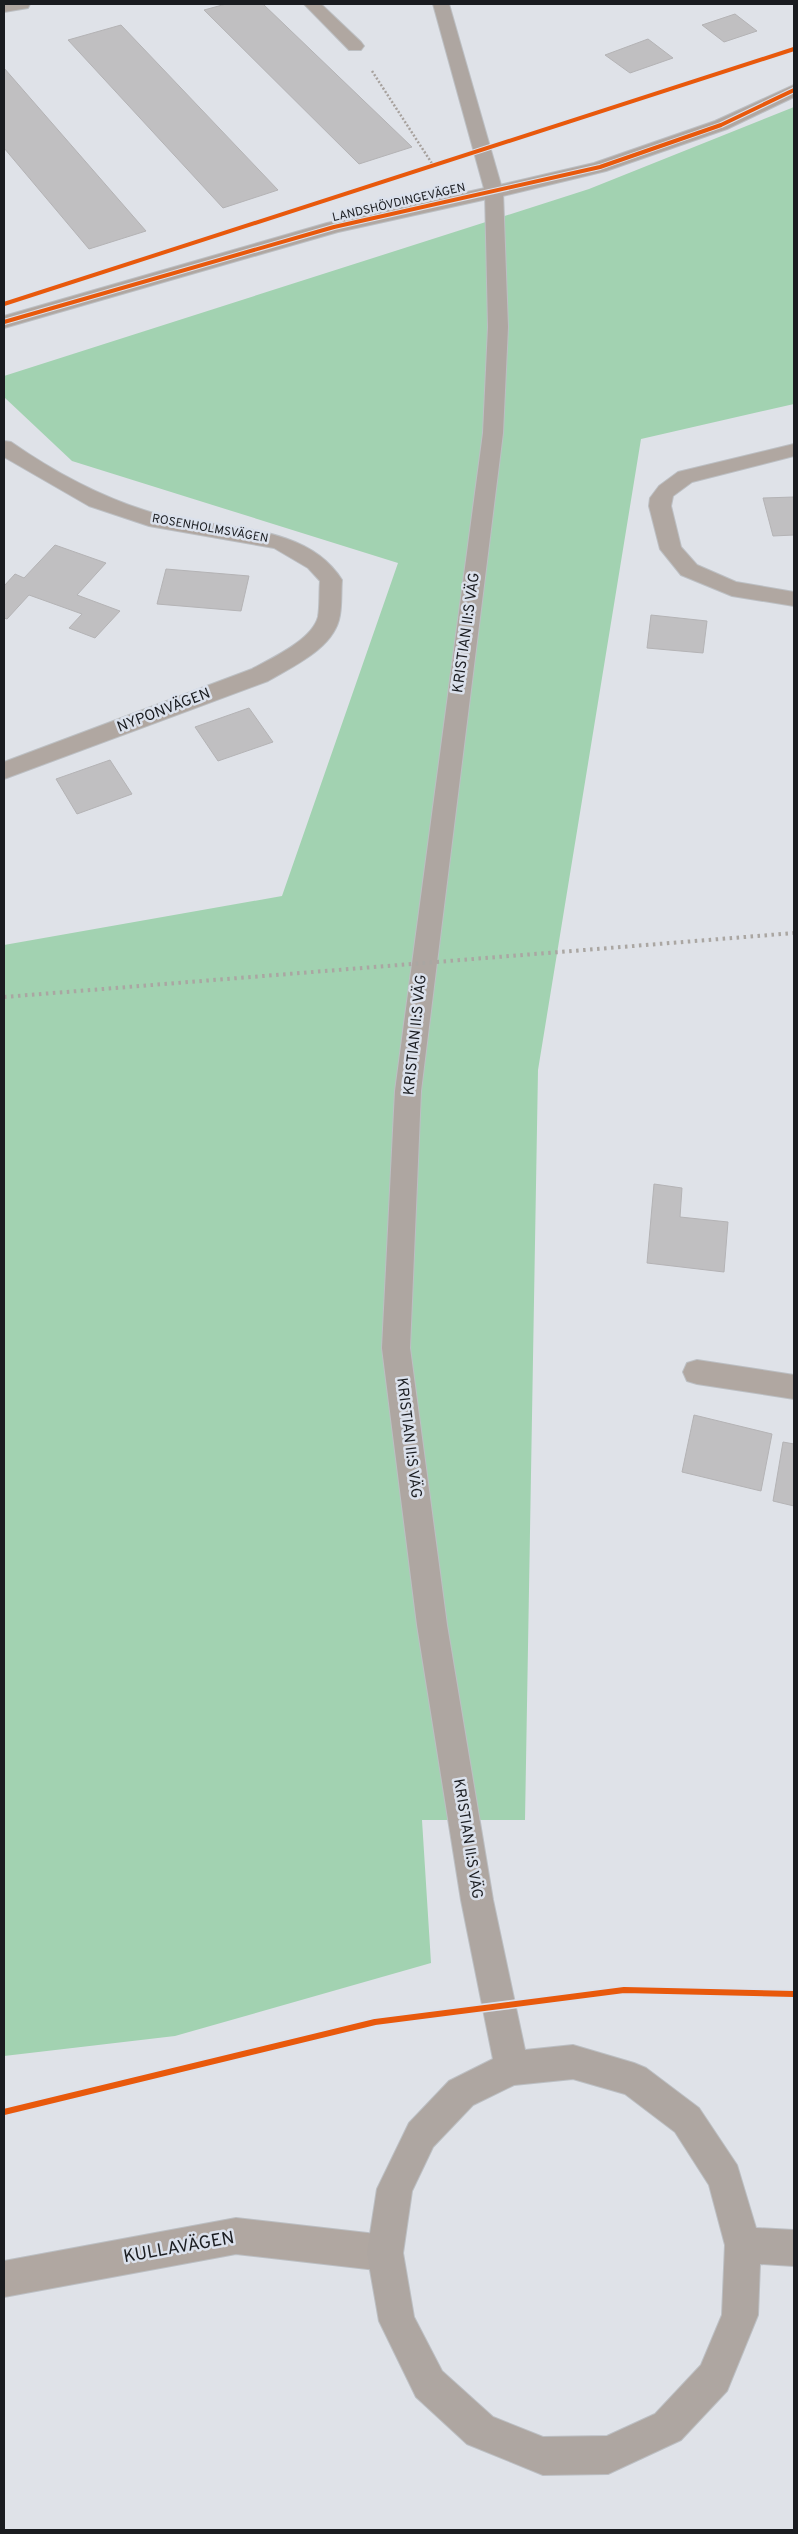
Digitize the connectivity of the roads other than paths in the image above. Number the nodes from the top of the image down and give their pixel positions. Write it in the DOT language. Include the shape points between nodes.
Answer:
graph roads {
  1 [pos="22,4"];
  2 [pos="312,4"];
  3 [pos="441,4"];
  4 [pos="4,7"];
  5 [pos="355,46"];
  6 [pos="794,90"];
  7 [pos="494,192"];
  8 [pos="4,322"];
  9 [pos="4,447"];
  10 [pos="794,450"];
  11 [pos="794,599"];
  12 [pos="318,636"];
  13 [pos="4,771"];
  14 [pos="697,1372"];
  15 [pos="794,1387"];
  16 [pos="512,2068"];
  17 [pos="743,2246"];
  18 [pos="794,2248"];
  19 [pos="385,2252"];
  20 [pos="4,2279"];
  1 -- 4 [label="street"];
  2 -- 5 [label="street"];
  3 -- 7 [label="main road, KRISTIAN II:S VÄG"];
  6 -- 7 [label="street, LANDSHÖVDINGEVÄGEN" via="721,125 600,167"];
  7 -- 8 [label="street, LANDSHÖVDINGEVÄGEN" via="334,227"];
  7 -- 16 [label="main road, KRISTIAN II:S VÄG" via="498,327 493,433 408,1091 396,1348 432,1625 478,1900"];
  9 -- 12 [label="street, ROSENHOLMSVÄGEN" via="96,501 149,519 279,542 303,553 331,580 329,616"];
  10 -- 11 [label="street" via="684,477 661,498 660,512 672,550 688,570 732,589"];
  12 -- 13 [label="street, NYPONVÄGEN" via="298,653 260,674"];
  14 -- 15 [label="street"];
  16 -- 17 [label="main road" via="573,2062 634,2080 687,2120 725,2177"];
  16 -- 19 [label="main road" via="461,2093 422,2135 395,2189"];
  17 -- 18 [label="main road"];
  17 -- 19 [label="main road" via="740,2315 714,2378 668,2427 608,2455 543,2456 480,2431 429,2384 396,2321"];
  19 -- 20 [label="street, KULLAVÄGEN" via="236,2236"];
}
